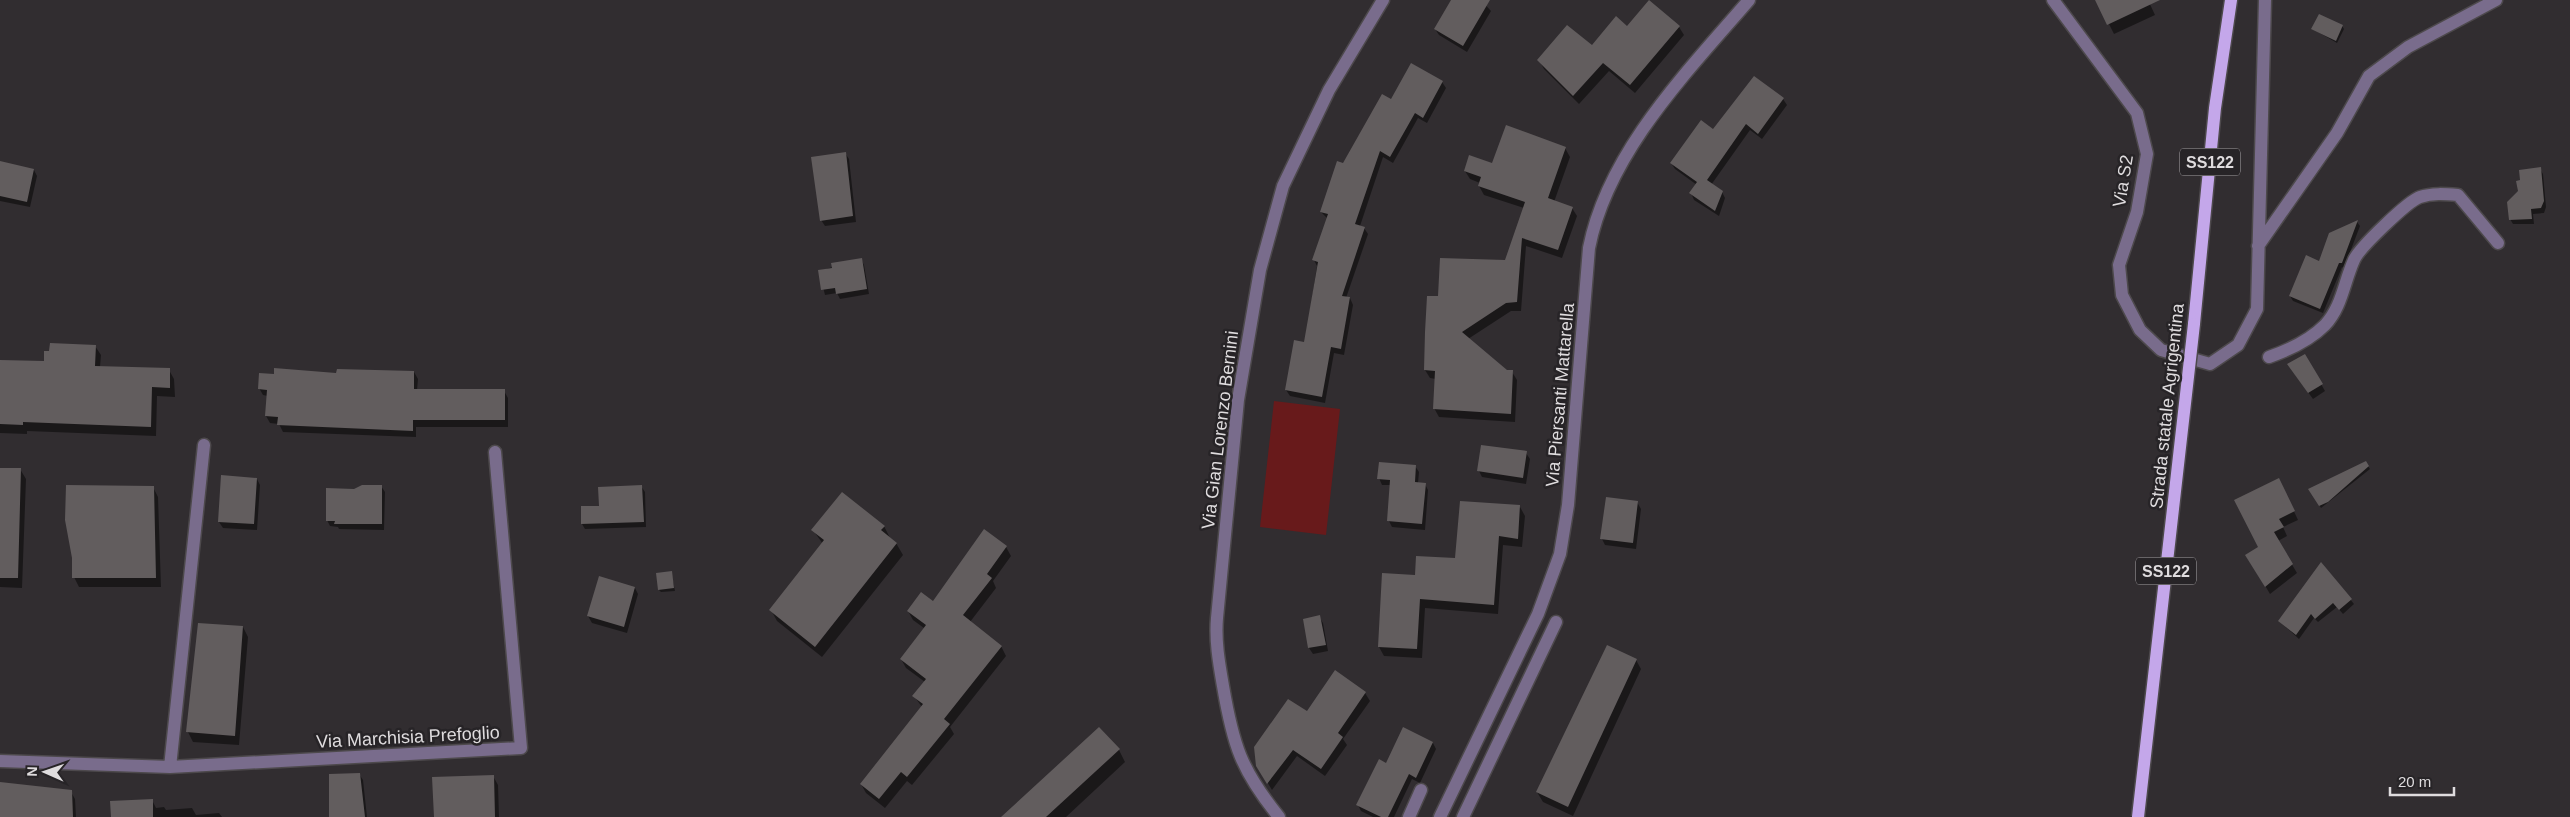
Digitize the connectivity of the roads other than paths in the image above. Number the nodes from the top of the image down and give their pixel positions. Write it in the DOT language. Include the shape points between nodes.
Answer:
graph roads {
  1 [pos="1382,0"];
  2 [pos="1749,0"];
  3 [pos="2053,0"];
  4 [pos="2231,0"];
  5 [pos="2265,0"];
  6 [pos="2496,0"];
  7 [pos="2498,243"];
  8 [pos="2258,246"];
  9 [pos="2269,358"];
  10 [pos="204,445"];
  11 [pos="495,452"];
  12 [pos="1556,622"];
  13 [pos="1471,752"];
  14 [pos="0,761"];
  15 [pos="1490,761"];
  16 [pos="170,767"];
  17 [pos="1421,790"];
  18 [pos="1279,817"];
  19 [pos="1408,817"];
  20 [pos="1440,817"];
  21 [pos="1463,817"];
  22 [pos="2138,817"];
  1 -- 18 [label="street, Via Gian Lorenzo Bernini" via="1329,90 1283,186 1260,270 1238,400 1216,646 1231,733 1237,750 1253,782"];
  2 -- 13 [label="street, Via Piersanti Mattarella" via="1638,137 1616,171 1596,216 1589,248 1568,505 1560,554 1538,614"];
  3 -- 8 [label="street, Via S2" via="2137,113 2147,154 2137,212 2119,265 2122,295 2140,330 2161,350 2210,364 2238,344 2257,309"];
  4 -- 22 [label="main road, Strada statale Agrigentina / SS122, bridge" via="2215,108"];
  5 -- 8 [label="street"];
  6 -- 8 [label="street" via="2408,47 2369,76 2336,133"];
  7 -- 9 [label="street" via="2458,195 2436,194 2418,198 2373,236 2354,258 2344,294 2325,325 2296,347"];
  10 -- 16 [label="street"];
  11 -- 16 [label="street, Via Marchisia Prefoglio" via="521,748"];
  12 -- 15 [label="street"];
  13 -- 15 [label="street"];
  13 -- 20 [label="street, Via Piersanti Mattarella"];
  14 -- 16 [label="street, Via Marchisia Prefoglio"];
  15 -- 21 [label="street"];
  17 -- 19 [label="street"];
}
